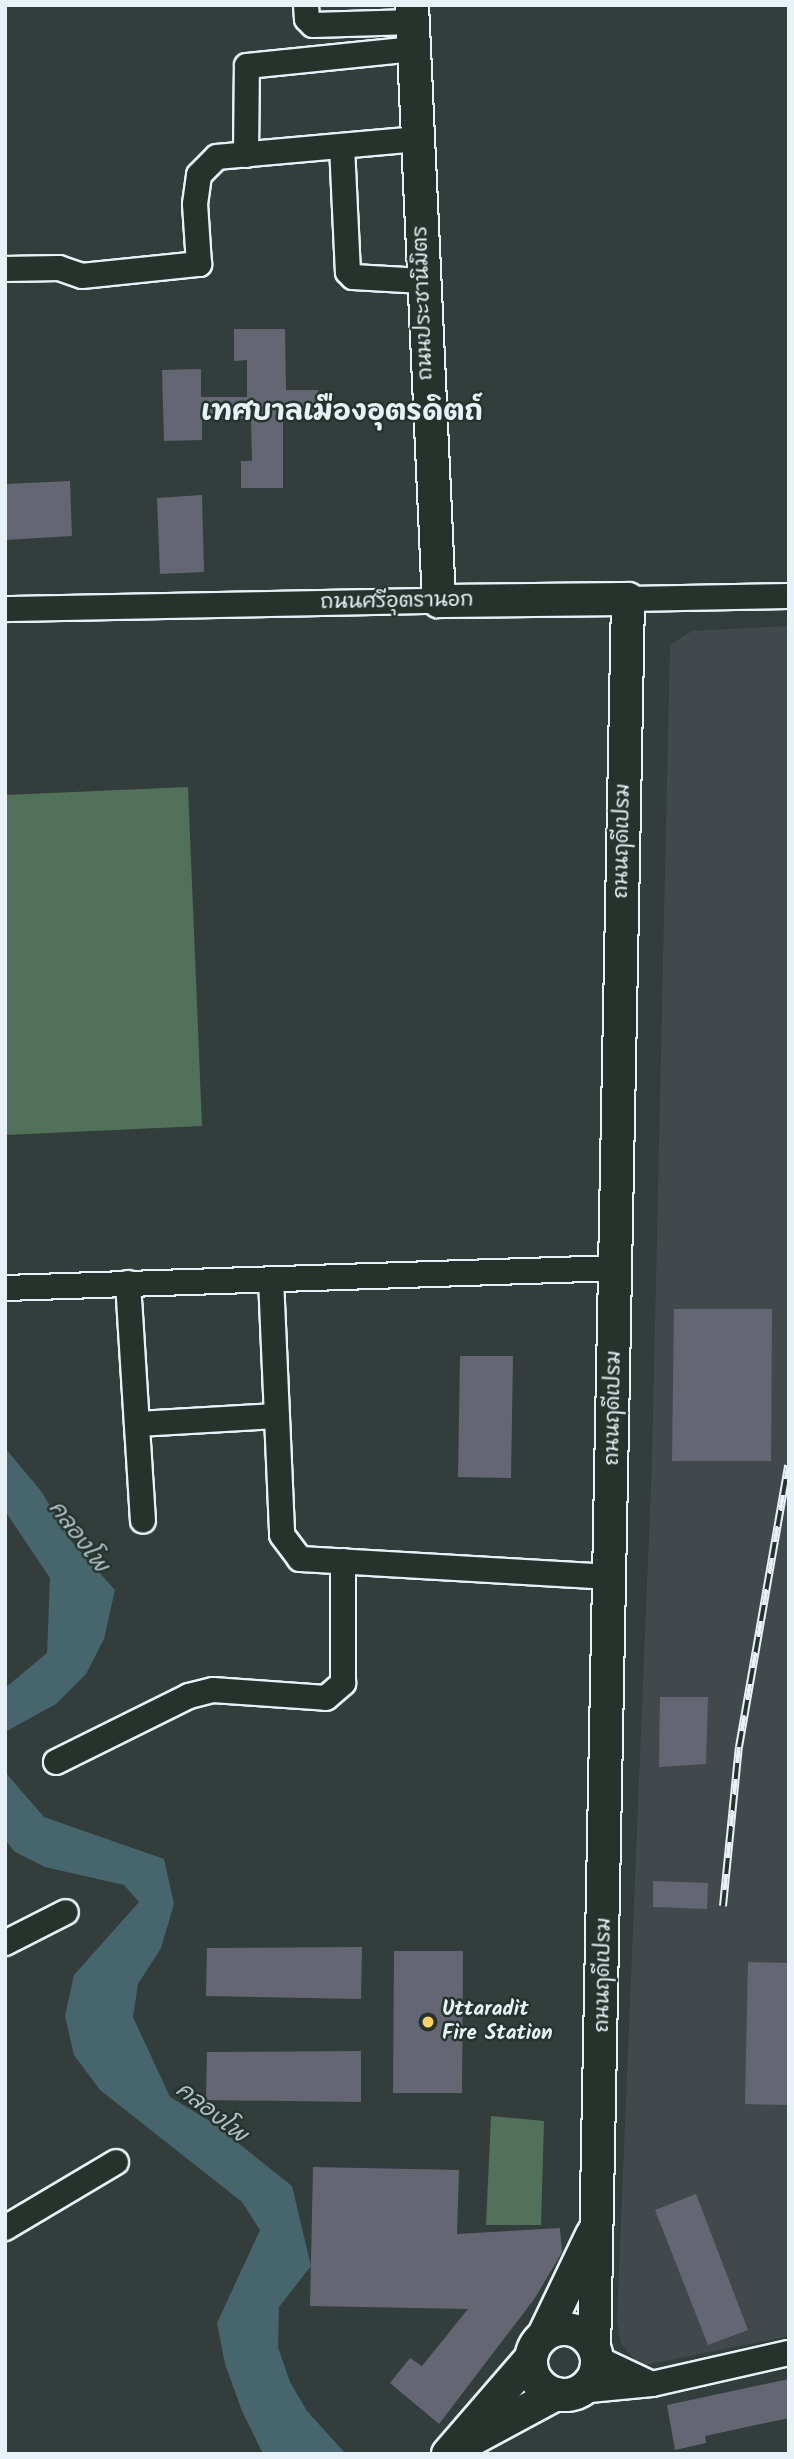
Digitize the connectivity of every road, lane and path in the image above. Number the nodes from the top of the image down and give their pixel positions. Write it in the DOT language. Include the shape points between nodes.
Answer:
graph roads {
  1 [pos="306,5"];
  2 [pos="413,25"];
  3 [pos="417,139"];
  4 [pos="342,146"];
  5 [pos="246,155"];
  6 [pos="5,270"];
  7 [pos="423,281"];
  8 [pos="789,596"];
  9 [pos="628,599"];
  10 [pos="439,601"];
  11 [pos="5,610"];
  12 [pos="616,1268"];
  13 [pos="271,1279"];
  14 [pos="128,1283"];
  15 [pos="5,1288"];
  16 [pos="277,1416"];
  17 [pos="137,1424"];
  18 [pos="143,1521"];
  19 [pos="343,1561"];
  20 [pos="611,1577"];
  21 [pos="56,1762"];
  22 [pos="66,1912"];
  23 [pos="5,1943"];
  24 [pos="116,2162"];
  25 [pos="599,2217"];
  26 [pos="5,2228"];
  27 [pos="537,2346"];
  28 [pos="595,2353"];
  29 [pos="789,2353"];
  30 [pos="652,2384"];
  31 [pos="567,2393"];
  32 [pos="448,2454"];
  1 -- 2 [label="street" via="307,19 313,25"];
  2 -- 3 [label="main road, ถนนประชานิมิตร"];
  2 -- 5 [label="street" via="247,66"];
  3 -- 4 [label="street"];
  3 -- 7 [label="main road, ถนนประชานิมิตร"];
  4 -- 5 [label="street"];
  4 -- 7 [label="street" via="348,272 353,277"];
  5 -- 6 [label="street" via="217,157 199,175 195,204 199,264 82,276 59,268"];
  7 -- 10 [label="main road, ถนนประชานิมิตร"];
  8 -- 9 [label="street, ถนนศรีอุตรานอก"];
  9 -- 10 [label="main road, ถนนศรีอุตรานอก"];
  9 -- 12 [label="main road, ถนนฤดีเปรม"];
  10 -- 11 [label="street, ถนนศรีอุตรานอก"];
  12 -- 13 [label="street"];
  12 -- 20 [label="main road, ถนนฤดีเปรม"];
  13 -- 14 [label="street"];
  13 -- 16 [label="street"];
  14 -- 15 [label="street"];
  14 -- 17 [label="street"];
  16 -- 17 [label="street"];
  16 -- 19 [label="street" via="282,1535 300,1559"];
  17 -- 18 [label="street"];
  19 -- 20 [label="street"];
  19 -- 21 [label="street" via="343,1683 326,1698 213,1690 189,1696"];
  20 -- 25 [label="main road, ถนนฤดีเปรม"];
  22 -- 23 [label="street"];
  24 -- 26 [label="street"];
  25 -- 27 [label="main road, ถนนฤดีเปรม"];
  25 -- 28 [label="main road, ถนนฤดีเปรม"];
  27 -- 28 [label="main road" via="572,2330"];
  27 -- 31 [label="main road" via="537,2381"];
  27 -- 32 [label="main road, ถนนฤดีเปรม"];
  28 -- 30 [label="street"];
  28 -- 31 [label="main road" via="596,2372"];
  29 -- 30 [label="street"];
  30 -- 31 [label="street"];
  31 -- 32 [label="main road"];
}
